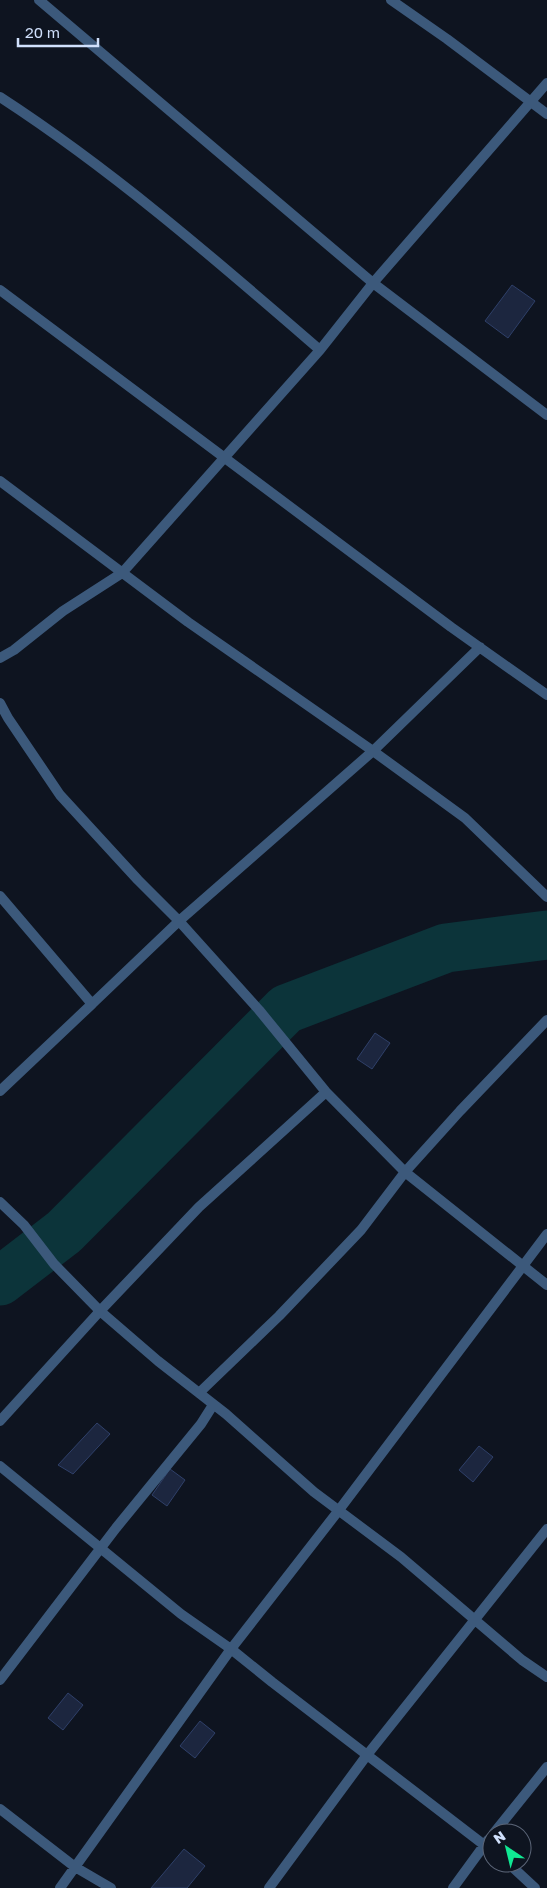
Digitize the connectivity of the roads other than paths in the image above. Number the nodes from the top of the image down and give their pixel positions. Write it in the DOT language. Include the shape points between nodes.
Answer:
graph roads {
  1 [pos="39,0"];
  2 [pos="391,0"];
  3 [pos="547,83"];
  4 [pos="0,97"];
  5 [pos="531,102"];
  6 [pos="547,114"];
  7 [pos="373,283"];
  8 [pos="0,290"];
  9 [pos="320,350"];
  10 [pos="547,415"];
  11 [pos="226,458"];
  12 [pos="0,481"];
  13 [pos="122,573"];
  14 [pos="480,648"];
  15 [pos="0,658"];
  16 [pos="547,695"];
  17 [pos="0,703"];
  18 [pos="373,751"];
  19 [pos="0,896"];
  20 [pos="547,897"];
  21 [pos="179,921"];
  22 [pos="92,1004"];
  23 [pos="547,1020"];
  24 [pos="0,1091"];
  25 [pos="326,1092"];
  26 [pos="405,1172"];
  27 [pos="0,1202"];
  28 [pos="547,1234"];
  29 [pos="522,1266"];
  30 [pos="547,1285"];
  31 [pos="100,1311"];
  32 [pos="199,1393"];
  33 [pos="213,1405"];
  34 [pos="0,1421"];
  35 [pos="0,1466"];
  36 [pos="339,1510"];
  37 [pos="547,1529"];
  38 [pos="101,1548"];
  39 [pos="475,1620"];
  40 [pos="231,1649"];
  41 [pos="547,1678"];
  42 [pos="0,1680"];
  43 [pos="367,1755"];
  44 [pos="547,1767"];
  45 [pos="0,1810"];
  46 [pos="502,1823"];
  47 [pos="482,1843"];
  48 [pos="482,1855"];
  49 [pos="76,1866"];
  50 [pos="519,1873"];
  51 [pos="60,1888"];
  52 [pos="110,1888"];
  53 [pos="269,1888"];
  54 [pos="453,1888"];
  55 [pos="535,1888"];
  1 -- 7 [label="street"];
  2 -- 5 [label="street"];
  3 -- 5 [label="street"];
  4 -- 9 [label="street" via="56,133 207,253"];
  5 -- 6 [label="street"];
  5 -- 7 [label="street"];
  7 -- 9 [label="street"];
  7 -- 10 [label="street"];
  8 -- 11 [label="street"];
  9 -- 11 [label="street"];
  11 -- 13 [label="street"];
  11 -- 14 [label="street"];
  12 -- 13 [label="street"];
  13 -- 15 [label="street" via="63,611"];
  13 -- 18 [label="street"];
  14 -- 16 [label="street"];
  14 -- 18 [label="street"];
  17 -- 21 [label="street" via="60,795"];
  18 -- 20 [label="street" via="464,818"];
  18 -- 21 [label="street"];
  19 -- 22 [label="street"];
  21 -- 22 [label="street"];
  21 -- 25 [label="street" via="259,1010"];
  22 -- 24 [label="street"];
  23 -- 26 [label="street"];
  25 -- 26 [label="street"];
  25 -- 31 [label="street" via="199,1207"];
  26 -- 29 [label="street"];
  26 -- 32 [label="street" via="361,1230"];
  27 -- 31 [label="street" via="24,1224 54,1264"];
  28 -- 29 [label="street"];
  29 -- 30 [label="street"];
  29 -- 36 [label="street"];
  31 -- 32 [label="street"];
  31 -- 34 [label="street"];
  32 -- 33 [label="street"];
  33 -- 36 [label="street"];
  33 -- 38 [label="street"];
  35 -- 38 [label="street"];
  36 -- 39 [label="street"];
  36 -- 40 [label="street"];
  37 -- 39 [label="street"];
  38 -- 40 [label="street" via="181,1614"];
  38 -- 42 [label="street"];
  39 -- 41 [label="street"];
  39 -- 43 [label="street"];
  40 -- 43 [label="street"];
  40 -- 49 [label="street"];
  43 -- 47 [label="street"];
  43 -- 53 [label="street"];
  44 -- 46 [label="street"];
  45 -- 49 [label="street"];
  48 -- 54 [label="street"];
  49 -- 51 [label="street"];
  49 -- 52 [label="street"];
  50 -- 55 [label="street"];
}
